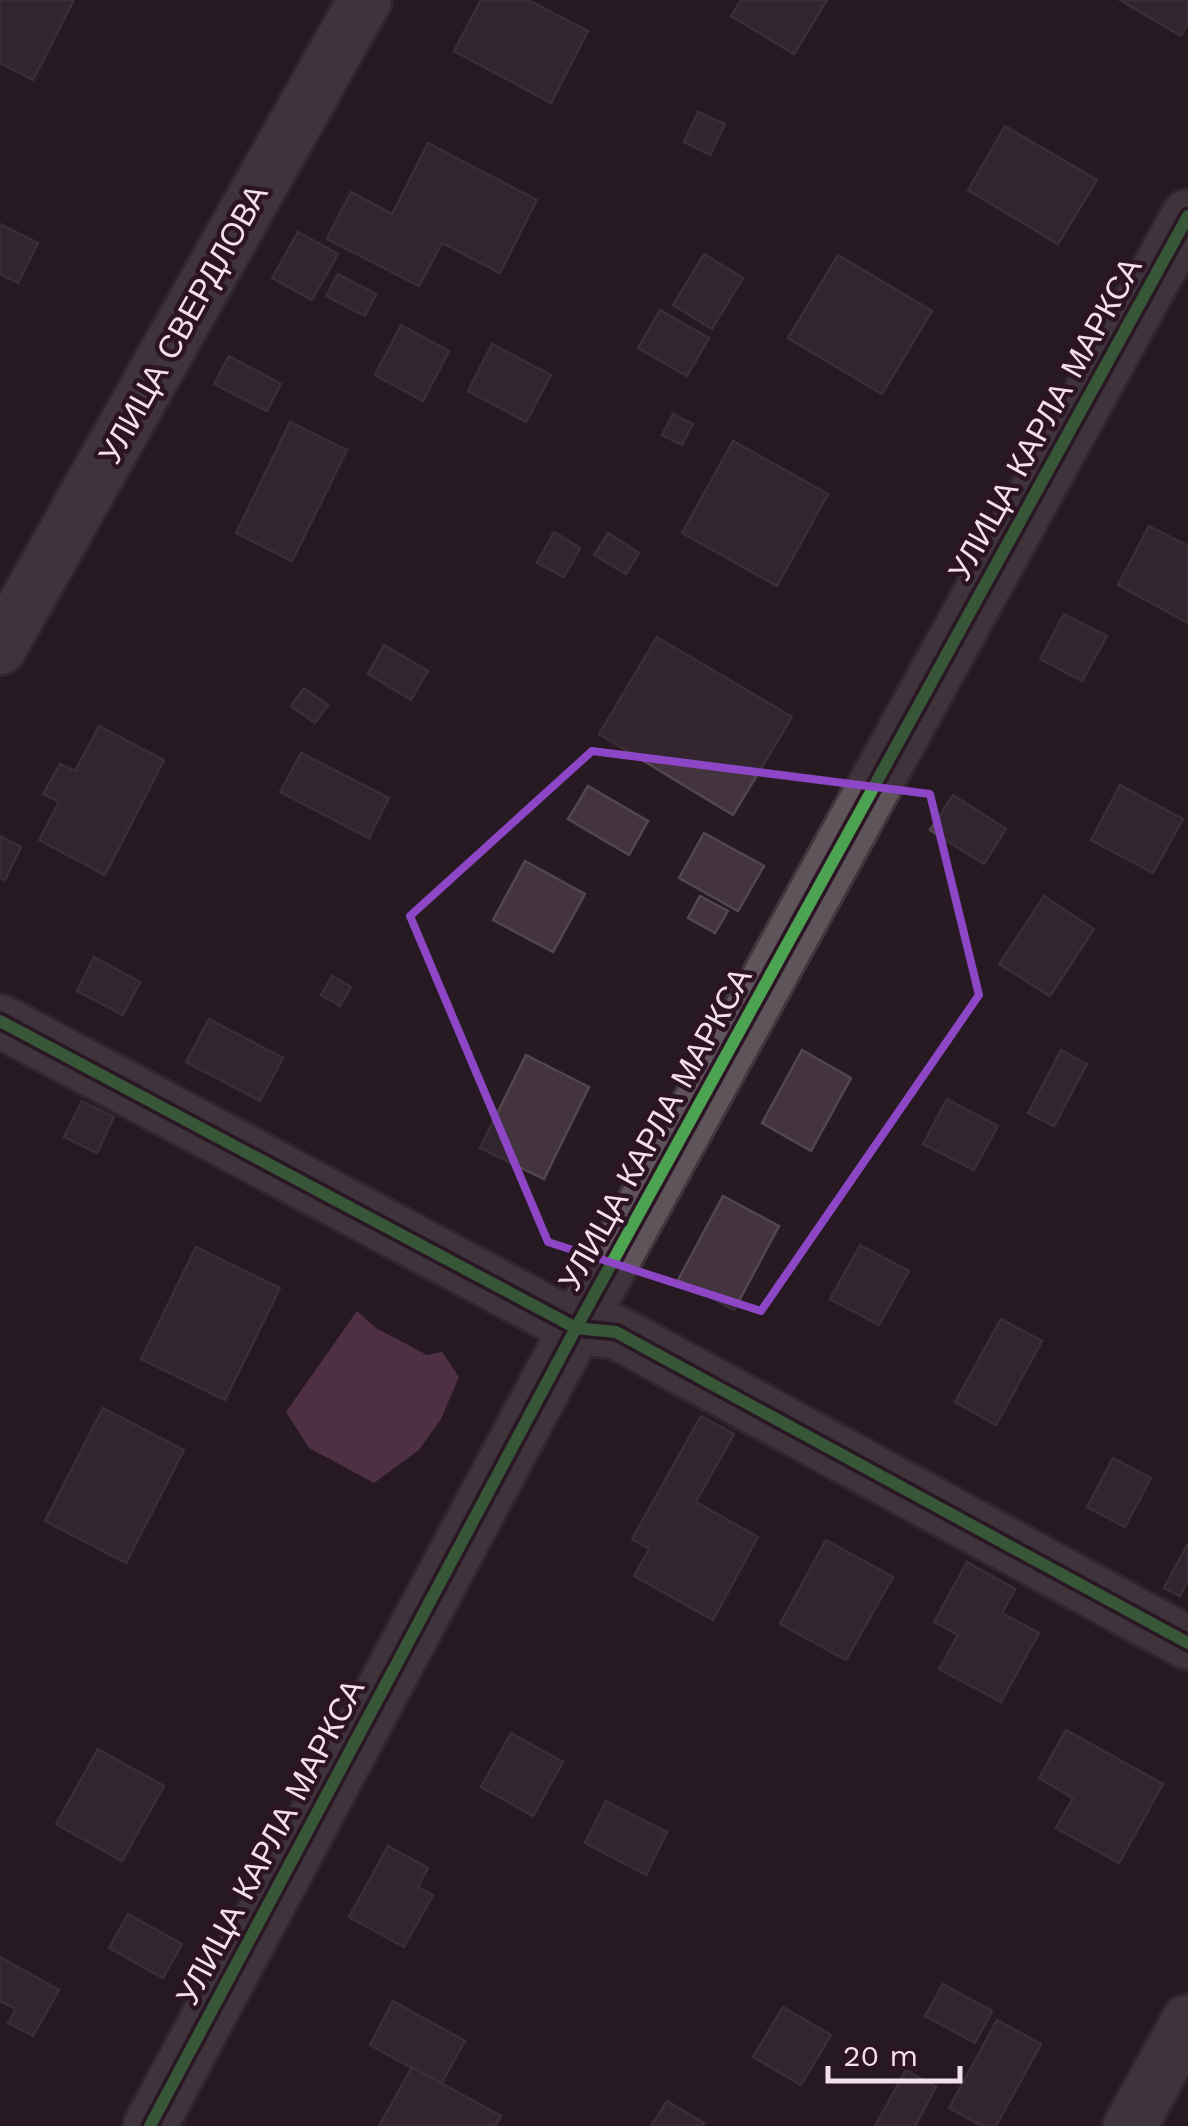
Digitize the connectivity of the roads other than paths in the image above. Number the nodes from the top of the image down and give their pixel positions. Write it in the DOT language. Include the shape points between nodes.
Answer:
graph roads {
  1 [pos="365,0"];
  2 [pos="1188,216"];
  3 [pos="0,648"];
  4 [pos="0,1021"];
  5 [pos="576,1328"];
  6 [pos="1188,1643"];
  7 [pos="1188,2021"];
  8 [pos="150,2126"];
  9 [pos="1130,2126"];
  1 -- 3 [label="street, УЛИЦА СВЕРДЛОВА"];
  2 -- 5 [label="street, УЛИЦА КАРЛА МАРКСА"];
  4 -- 5 [label="street"];
  5 -- 6 [label="street" via="616,1332"];
  5 -- 8 [label="street, УЛИЦА КАРЛА МАРКСА"];
  7 -- 9 [label="street"];
}
